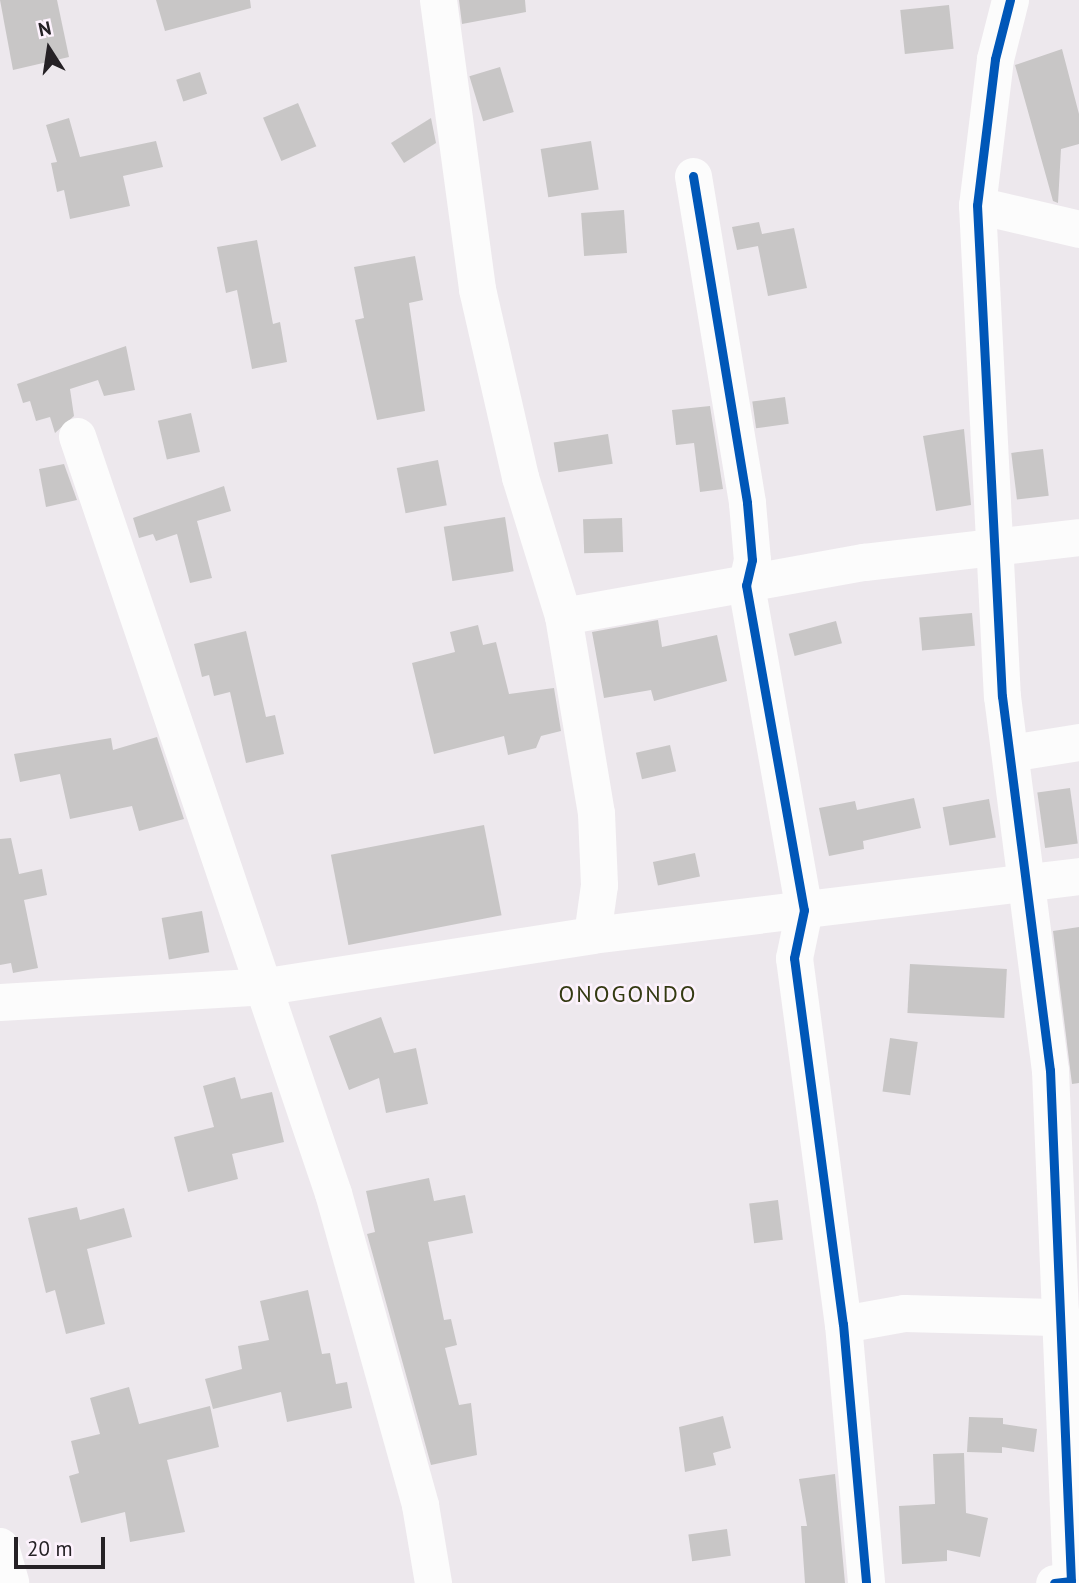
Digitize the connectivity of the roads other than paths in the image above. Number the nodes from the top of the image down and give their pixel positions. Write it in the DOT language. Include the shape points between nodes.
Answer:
graph roads {
  1 [pos="438,0"];
  2 [pos="1010,0"];
  3 [pos="693,176"];
  4 [pos="977,205"];
  5 [pos="1079,229"];
  6 [pos="77,436"];
  7 [pos="1079,537"];
  8 [pos="993,549"];
  9 [pos="747,585"];
  10 [pos="563,616"];
  11 [pos="1079,742"];
  12 [pos="1010,752"];
  13 [pos="1079,876"];
  14 [pos="1028,882"];
  15 [pos="804,910"];
  16 [pos="592,935"];
  17 [pos="267,986"];
  18 [pos="0,1002"];
  19 [pos="1062,1317"];
  20 [pos="843,1324"];
  21 [pos="0,1547"];
  22 [pos="10,1583"];
  23 [pos="433,1583"];
  24 [pos="866,1583"];
  25 [pos="1054,1583"];
  1 -- 10 [label="street" via="477,289 520,477"];
  2 -- 4 [label="street" via="995,59"];
  3 -- 9 [label="street" via="747,503 752,560"];
  4 -- 5 [label="street"];
  4 -- 8 [label="street"];
  6 -- 17 [label="street"];
  7 -- 8 [label="street"];
  8 -- 9 [label="street" via="864,562"];
  8 -- 12 [label="street"];
  9 -- 10 [label="street"];
  9 -- 15 [label="street"];
  10 -- 16 [label="street" via="596,813 599,885"];
  11 -- 12 [label="street"];
  12 -- 14 [label="street"];
  13 -- 14 [label="street"];
  14 -- 15 [label="street"];
  14 -- 19 [label="street" via="1050,1070"];
  15 -- 16 [label="street"];
  15 -- 20 [label="street" via="794,958"];
  16 -- 17 [label="street"];
  17 -- 18 [label="street"];
  17 -- 23 [label="street" via="333,1193 413,1479"];
  19 -- 20 [label="street" via="904,1313"];
  19 -- 25 [label="street" via="1071,1581"];
  20 -- 24 [label="street"];
  21 -- 22 [label="main road"];
}
